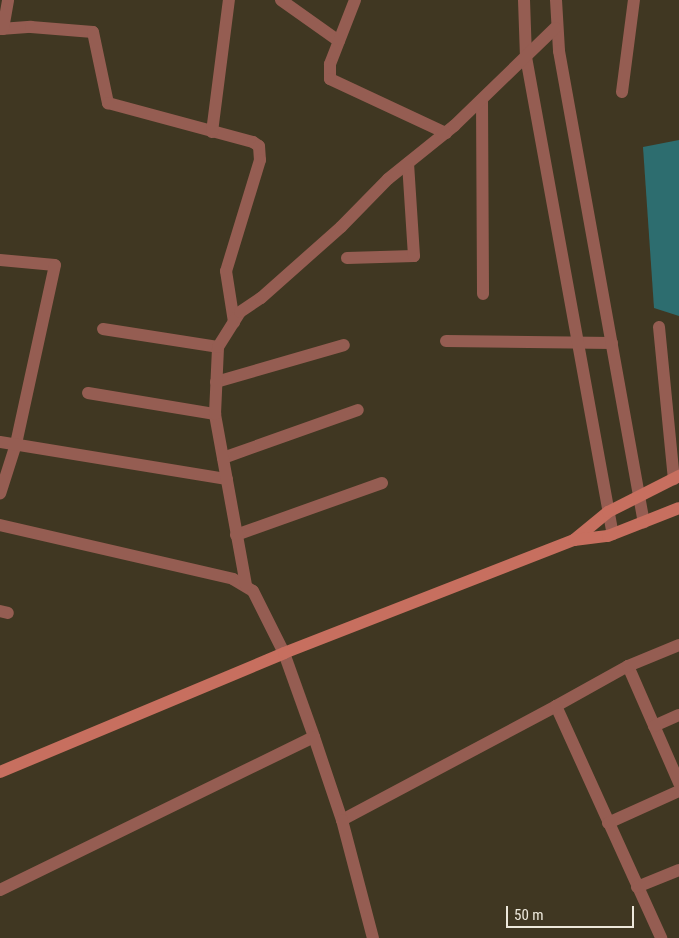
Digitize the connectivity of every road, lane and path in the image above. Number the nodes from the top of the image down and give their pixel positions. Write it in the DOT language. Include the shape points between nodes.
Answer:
graph roads {
  1 [pos="8,0"];
  2 [pos="229,0"];
  3 [pos="281,0"];
  4 [pos="355,0"];
  5 [pos="524,0"];
  6 [pos="556,0"];
  7 [pos="634,0"];
  8 [pos="555,28"];
  9 [pos="2,29"];
  10 [pos="339,41"];
  11 [pos="526,57"];
  12 [pos="622,92"];
  13 [pos="482,100"];
  14 [pos="212,132"];
  15 [pos="446,133"];
  16 [pos="408,163"];
  17 [pos="347,258"];
  18 [pos="0,260"];
  19 [pos="483,294"];
  20 [pos="234,322"];
  21 [pos="659,327"];
  22 [pos="103,329"];
  23 [pos="446,340"];
  24 [pos="577,343"];
  25 [pos="612,344"];
  26 [pos="344,345"];
  27 [pos="218,347"];
  28 [pos="216,382"];
  29 [pos="88,393"];
  30 [pos="358,410"];
  31 [pos="214,414"];
  32 [pos="0,442"];
  33 [pos="16,444"];
  34 [pos="223,458"];
  35 [pos="676,477"];
  36 [pos="227,479"];
  37 [pos="382,483"];
  38 [pos="0,494"];
  39 [pos="637,497"];
  40 [pos="679,508"];
  41 [pos="608,512"];
  42 [pos="644,522"];
  43 [pos="0,525"];
  44 [pos="613,534"];
  45 [pos="236,535"];
  46 [pos="574,540"];
  47 [pos="246,585"];
  48 [pos="679,645"];
  49 [pos="284,654"];
  50 [pos="628,666"];
  51 [pos="556,706"];
  52 [pos="679,715"];
  53 [pos="654,726"];
  54 [pos="314,737"];
  55 [pos="0,772"];
  56 [pos="679,783"];
  57 [pos="679,791"];
  58 [pos="342,820"];
  59 [pos="608,823"];
  60 [pos="679,870"];
  61 [pos="637,887"];
  62 [pos="0,890"];
  63 [pos="372,938"];
  64 [pos="661,938"];
  1 -- 9 [label="street"];
  2 -- 14 [label="street"];
  3 -- 10 [label="street"];
  4 -- 10 [label="street"];
  5 -- 11 [label="street"];
  6 -- 8 [label="street"];
  7 -- 12 [label="street"];
  8 -- 11 [label="street"];
  8 -- 25 [label="street"];
  9 -- 14 [label="street" via="31,27 92,32 108,103"];
  10 -- 15 [label="street" via="330,64 330,79"];
  11 -- 13 [label="street"];
  11 -- 24 [label="street"];
  13 -- 15 [label="street"];
  13 -- 19 [label="street"];
  14 -- 20 [label="street" via="253,142 262,152 226,271"];
  15 -- 16 [label="street"];
  16 -- 17 [label="street" via="414,256"];
  16 -- 20 [label="street" via="283,279 240,312"];
  18 -- 33 [label="street" via="55,265"];
  20 -- 27 [label="street"];
  21 -- 35 [label="street"];
  22 -- 27 [label="street"];
  23 -- 24 [label="street"];
  24 -- 25 [label="street"];
  24 -- 41 [label="street"];
  25 -- 39 [label="street"];
  26 -- 28 [label="street"];
  27 -- 28 [label="street"];
  28 -- 31 [label="street"];
  29 -- 31 [label="street"];
  30 -- 34 [label="street"];
  31 -- 34 [label="street"];
  32 -- 33 [label="street"];
  33 -- 36 [label="street"];
  33 -- 38 [label="street"];
  34 -- 36 [label="street"];
  35 -- 39 [label="main road"];
  36 -- 45 [label="street"];
  37 -- 45 [label="street"];
  39 -- 41 [label="main road"];
  39 -- 42 [label="street"];
  40 -- 42 [label="main road"];
  41 -- 44 [label="street"];
  41 -- 46 [label="main road"];
  42 -- 44 [label="main road"];
  43 -- 47 [label="street"];
  44 -- 46 [label="main road"];
  45 -- 47 [label="street"];
  46 -- 49 [label="main road"];
  47 -- 49 [label="street" via="261,604"];
  48 -- 50 [label="street"];
  49 -- 54 [label="street"];
  49 -- 55 [label="main road"];
  50 -- 51 [label="street"];
  50 -- 53 [label="street"];
  51 -- 58 [label="street"];
  51 -- 59 [label="street"];
  52 -- 53 [label="street"];
  53 -- 56 [label="street"];
  54 -- 58 [label="street"];
  54 -- 62 [label="street"];
  57 -- 59 [label="street"];
  58 -- 63 [label="street"];
  59 -- 61 [label="street"];
  60 -- 61 [label="street"];
  61 -- 64 [label="street"];
}
